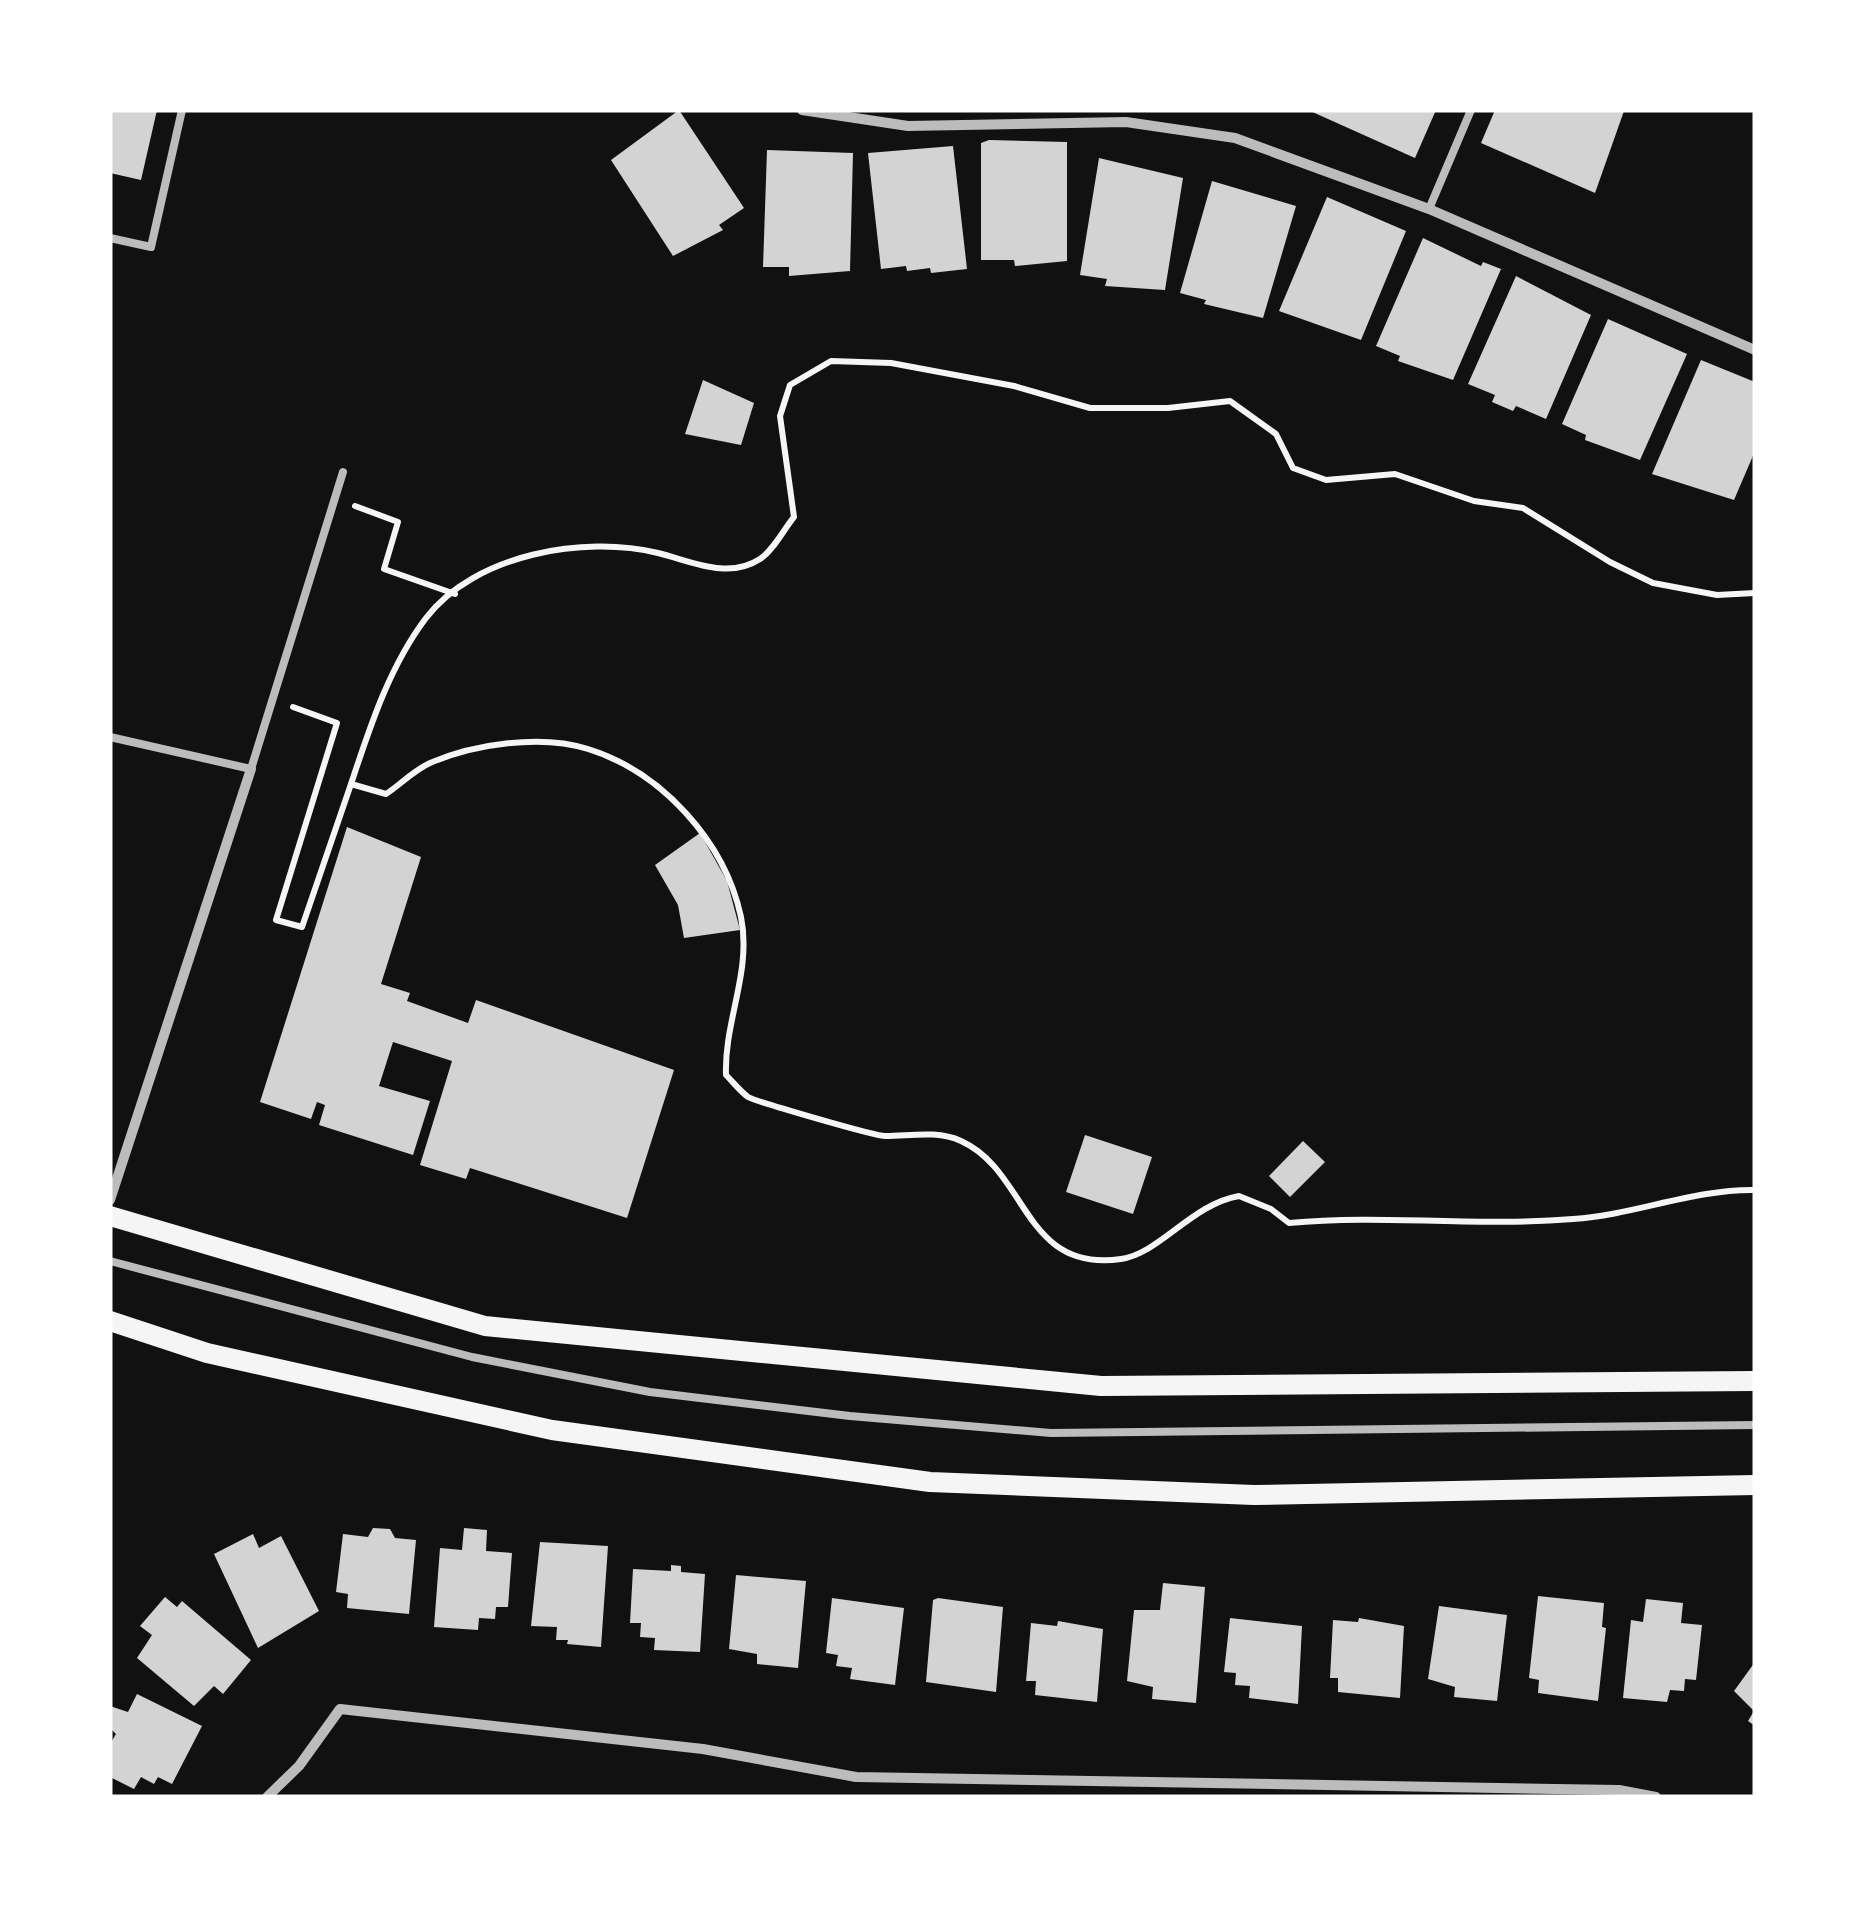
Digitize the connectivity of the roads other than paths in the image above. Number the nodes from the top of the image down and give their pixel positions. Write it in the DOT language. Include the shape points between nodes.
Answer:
graph roads {
  1 [pos="182,110"];
  2 [pos="1471,110"];
  3 [pos="804,111"];
  4 [pos="1429,209"];
  5 [pos="110,238"];
  6 [pos="1755,350"];
  7 [pos="343,472"];
  8 [pos="110,737"];
  9 [pos="251,769"];
  10 [pos="110,1200"];
  11 [pos="110,1216"];
  12 [pos="110,1261"];
  13 [pos="110,1321"];
  14 [pos="1755,1381"];
  15 [pos="1755,1425"];
  16 [pos="1755,1485"];
  17 [pos="268,1797"];
  18 [pos="1656,1797"];
  1 -- 5 [label="lane" via="150,247"];
  2 -- 4 [label="lane"];
  3 -- 4 [label="street" via="908,126 1126,122 1235,138"];
  4 -- 6 [label="street"];
  7 -- 9 [label="lane"];
  8 -- 9 [label="lane"];
  9 -- 10 [label="street"];
  11 -- 14 [label="main road" via="486,1326 1101,1386"];
  12 -- 15 [label="lane" via="472,1357 650,1392 850,1416 1051,1433"];
  13 -- 16 [label="main road" via="208,1353 552,1430 930,1482 1254,1495"];
  17 -- 18 [label="street" via="340,1709 703,1749 856,1777 1620,1790"];
}
